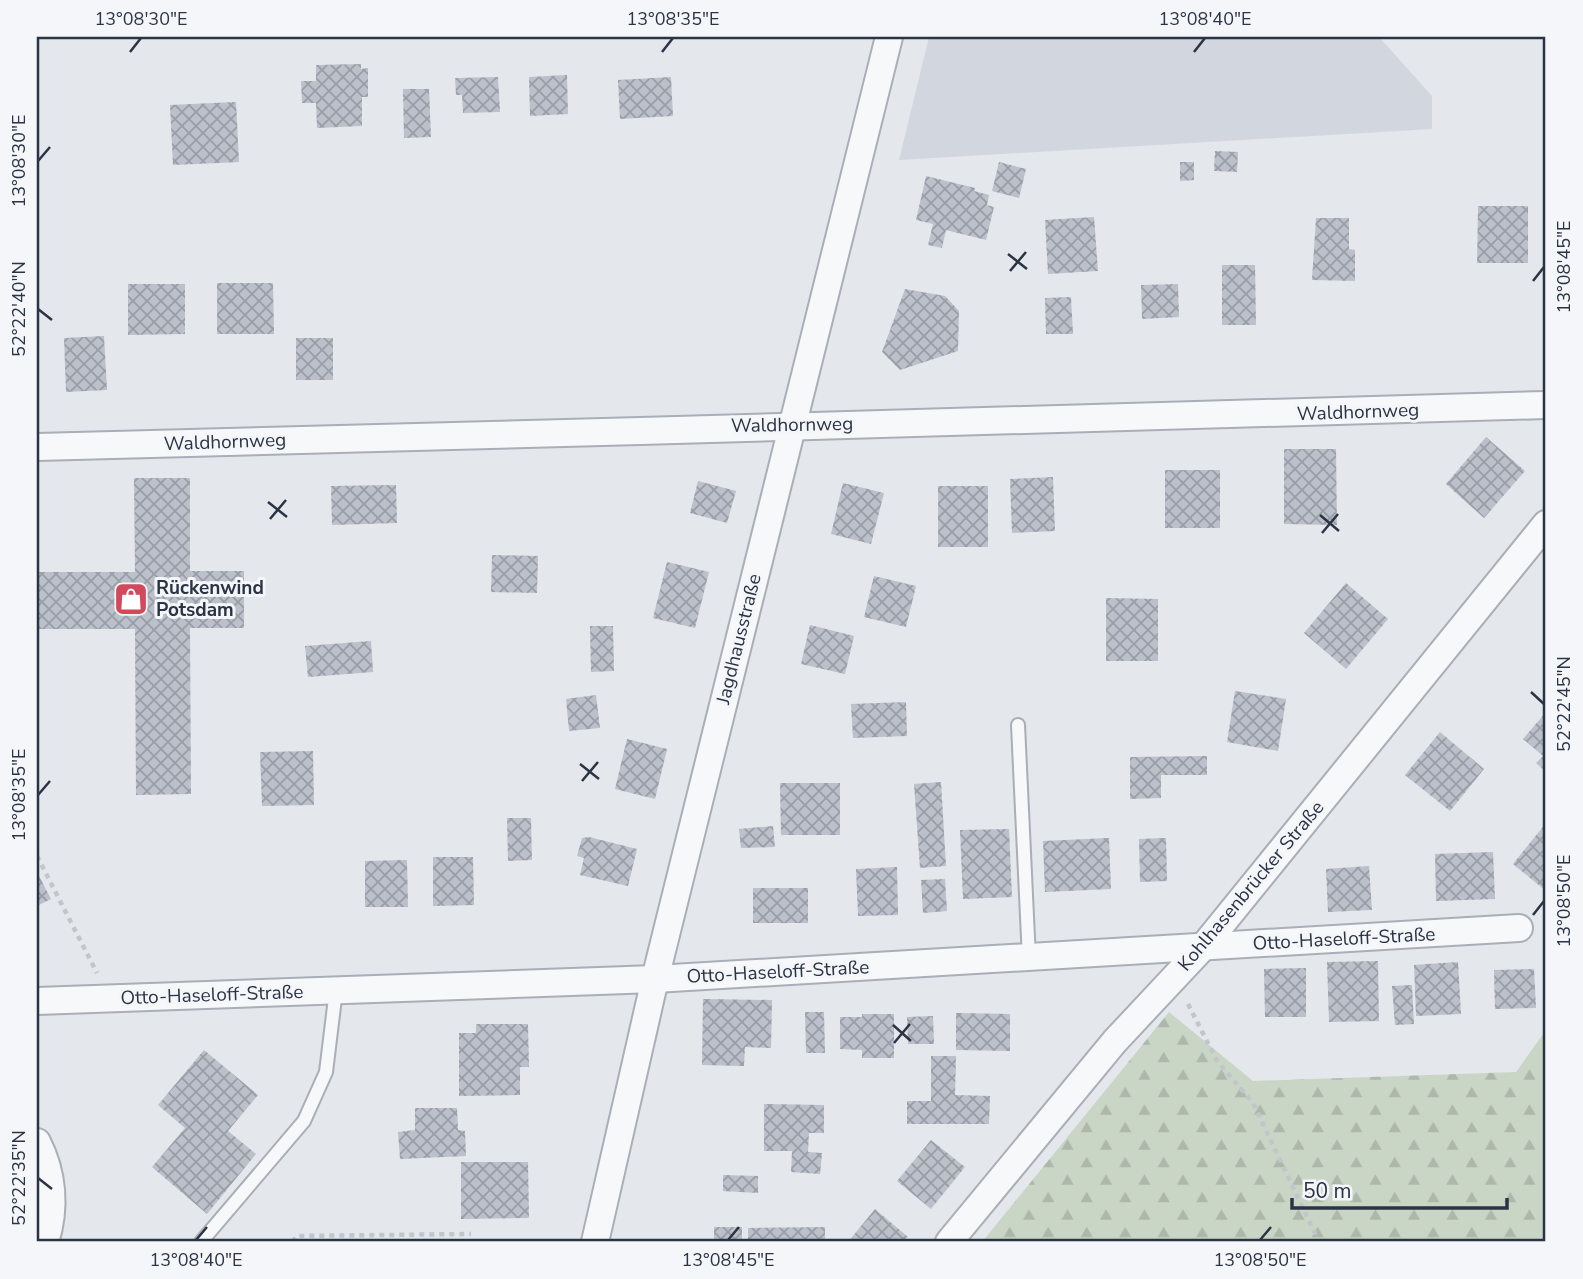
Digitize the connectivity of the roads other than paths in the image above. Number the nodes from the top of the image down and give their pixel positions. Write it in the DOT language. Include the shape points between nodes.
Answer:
graph roads {
  1 [pos="889,37"];
  2 [pos="1546,405"];
  3 [pos="792,425"];
  4 [pos="37,447"];
  5 [pos="1546,523"];
  6 [pos="1018,724"];
  7 [pos="1519,928"];
  8 [pos="1203,947"];
  9 [pos="1029,959"];
  10 [pos="655,979"];
  11 [pos="335,990"];
  12 [pos="37,1001"];
  13 [pos="37,1142"];
  14 [pos="44,1242"];
  15 [pos="201,1242"];
  16 [pos="594,1242"];
  17 [pos="948,1242"];
  1 -- 3 [label="street, Jagdhausstraße"];
  2 -- 3 [label="street, Waldhornweg" via="1151,419"];
  3 -- 4 [label="street, Waldhornweg"];
  3 -- 10 [label="street, Jagdhausstraße"];
  5 -- 8 [label="street, Kohlhasenbrücker Straße"];
  6 -- 9 [label="lane"];
  7 -- 8 [label="street, Otto-Haseloff-Straße"];
  8 -- 9 [label="street, Otto-Haseloff-Straße"];
  8 -- 17 [label="street, Kohlhasenbrücker Straße" via="1115,1041"];
  9 -- 10 [label="street, Otto-Haseloff-Straße"];
  10 -- 11 [label="street, Otto-Haseloff-Straße"];
  10 -- 16 [label="street, Jagdhausstraße"];
  11 -- 12 [label="street, Otto-Haseloff-Straße"];
  11 -- 15 [label="lane" via="326,1072 303,1121"];
  13 -- 14 [label="street" via="52,1189"];
}
